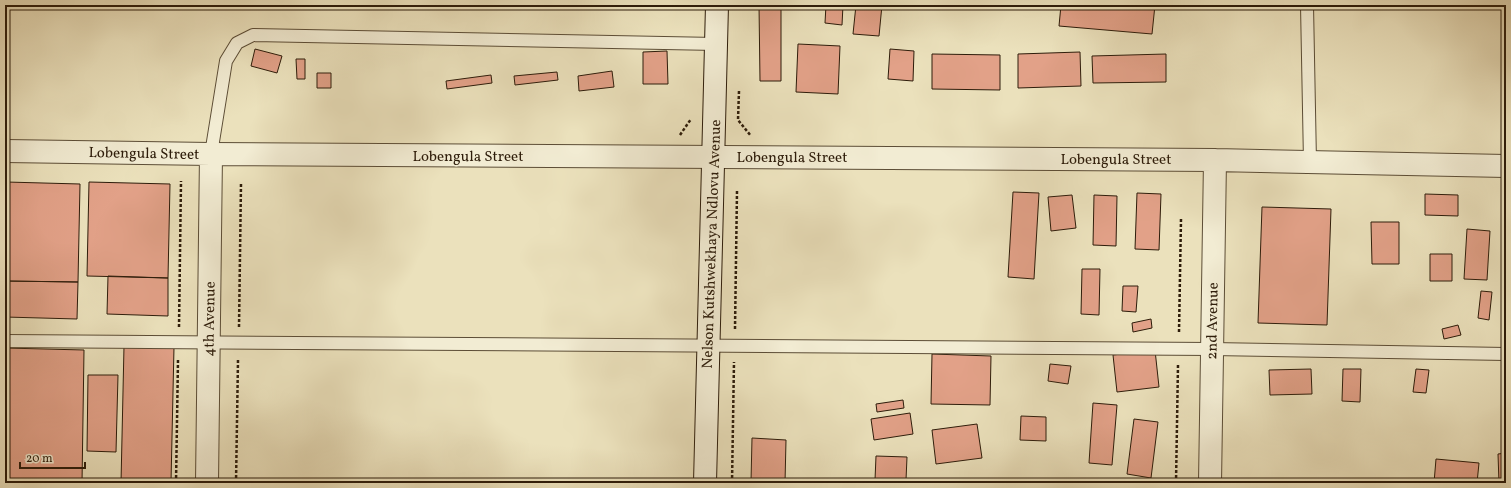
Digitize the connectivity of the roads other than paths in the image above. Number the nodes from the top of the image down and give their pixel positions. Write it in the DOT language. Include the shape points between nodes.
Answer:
graph roads {
  1 [pos="717,5"];
  2 [pos="1307,5"];
  3 [pos="716,44"];
  4 [pos="5,151"];
  5 [pos="211,154"];
  6 [pos="713,157"];
  7 [pos="1215,160"];
  8 [pos="1310,162"];
  9 [pos="1506,166"];
  10 [pos="5,341"];
  11 [pos="208,342"];
  12 [pos="708,346"];
  13 [pos="1212,349"];
  14 [pos="1506,354"];
  15 [pos="207,483"];
  16 [pos="705,483"];
  17 [pos="1210,483"];
  1 -- 3 [label="street, Nelson Kutshwekhaya Ndlovu Avenue"];
  2 -- 8 [label="lane"];
  3 -- 5 [label="lane" via="253,35 237,42 226,61"];
  3 -- 6 [label="street, Nelson Kutshwekhaya Ndlovu Avenue"];
  4 -- 5 [label="street, Lobengula Street"];
  5 -- 6 [label="street, Lobengula Street"];
  5 -- 11 [label="street, 4th Avenue"];
  6 -- 7 [label="street, Lobengula Street"];
  6 -- 12 [label="street, Nelson Kutshwekhaya Ndlovu Avenue"];
  7 -- 8 [label="street, Lobengula Street"];
  7 -- 13 [label="street, 2nd Avenue"];
  8 -- 9 [label="street, Lobengula Street"];
  10 -- 11 [label="lane"];
  11 -- 12 [label="lane"];
  11 -- 15 [label="street, 4th Avenue"];
  12 -- 13 [label="lane"];
  12 -- 16 [label="street, Nelson Kutshwekhaya Ndlovu Avenue"];
  13 -- 14 [label="lane"];
  13 -- 17 [label="street, 2nd Avenue"];
}
